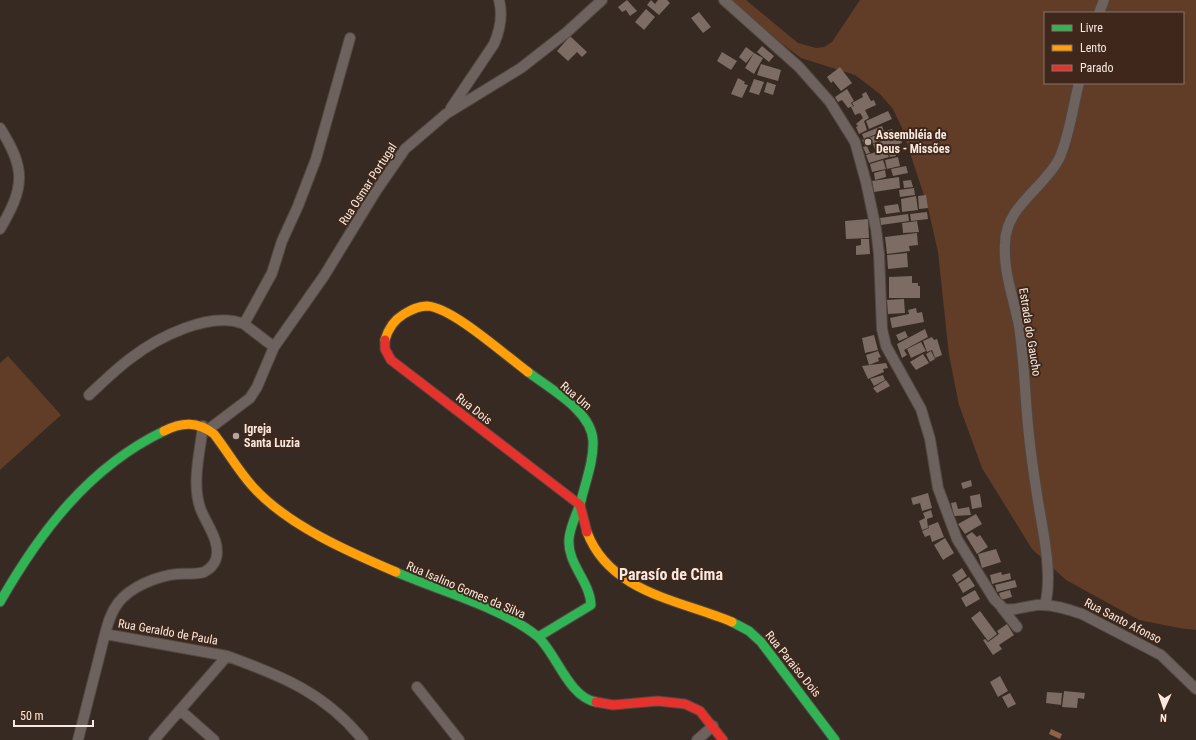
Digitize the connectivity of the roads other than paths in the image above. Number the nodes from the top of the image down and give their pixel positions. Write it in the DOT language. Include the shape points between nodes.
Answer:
graph roads {
  1 [pos="499,0"];
  2 [pos="602,0"];
  3 [pos="724,0"];
  4 [pos="1104,0"];
  5 [pos="1099,12"];
  6 [pos="350,38"];
  7 [pos="1079,84"];
  8 [pos="446,114"];
  9 [pos="0,128"];
  10 [pos="0,229"];
  11 [pos="396,319"];
  12 [pos="244,324"];
  13 [pos="274,347"];
  14 [pos="89,395"];
  15 [pos="206,428"];
  16 [pos="580,505"];
  17 [pos="0,602"];
  18 [pos="1045,605"];
  19 [pos="1002,608"];
  20 [pos="1017,627"];
  21 [pos="105,634"];
  22 [pos="538,637"];
  23 [pos="227,656"];
  24 [pos="417,687"];
  25 [pos="1196,689"];
  26 [pos="180,710"];
  27 [pos="713,726"];
  28 [pos="78,740"];
  29 [pos="154,740"];
  30 [pos="214,740"];
  31 [pos="363,740"];
  32 [pos="459,740"];
  33 [pos="697,740"];
  34 [pos="723,740"];
  35 [pos="836,740"];
  1 -- 8 [label="street" via="501,16 494,44"];
  2 -- 8 [label="street, Rua Osmar Portugal" via="567,32 521,68"];
  3 -- 19 [label="street" via="809,78 830,102 855,142 876,230 882,329 886,346 921,409 930,439 938,488 957,540 973,568"];
  4 -- 5 [label="street"];
  6 -- 12 [label="street" via="316,159 272,273"];
  7 -- 18 [label="street, Estrada do Gaucho" via="1059,158 1050,174 1024,199 1015,212 1006,229 1004,242 1004,259 1018,326 1030,444 1045,545 1048,584"];
  8 -- 13 [label="street, Rua Osmar Portugal" via="400,154 324,276"];
  9 -- 10 [label="street" via="16,157 20,177 17,196"];
  11 -- 16 [label="street, Rua Dois" via="384,342 384,349 391,360"];
  11 -- 16 [label="street, Rua Um" via="420,306 431,306 449,313 583,415 591,430 594,446"];
  12 -- 13 [label="street"];
  12 -- 14 [label="street" via="230,320 214,320 182,330 130,359"];
  13 -- 15 [label="street, Rua Osmar Portugal" via="250,398"];
  15 -- 17 [label="street" via="184,423 168,428 97,473 63,507 35,545"];
  15 -- 21 [label="street" via="196,491 217,547 214,564 206,571 164,577 132,591 118,602"];
  15 -- 22 [label="street, Rua Isalino Gomes da Silva" via="261,495 301,523 385,568 503,616"];
  16 -- 22 [label="street, Rua Um" via="572,524 569,550 590,596 590,605"];
  16 -- 35 [label="street, Rua Paraiso Dois" via="593,545 610,568 658,595 726,620 748,631 769,651"];
  18 -- 19 [label="street, Rua Santo Afonso" via="1014,610"];
  18 -- 25 [label="street, Rua Santo Afonso" via="1070,609 1152,649"];
  19 -- 20 [label="street"];
  21 -- 23 [label="street, Rua Geraldo de Paula"];
  21 -- 28 [label="street"];
  22 -- 27 [label="street, Rua Isalino Gomes da Silva" via="571,685 590,701 613,705 646,701 685,704 700,711"];
  23 -- 26 [label="street, Rua Geraldo de Paula"];
  23 -- 31 [label="street, Rua Geraldo de Paula" via="274,673 311,693 341,716"];
  24 -- 32 [label="street"];
  26 -- 29 [label="street, Rua Geraldo de Paula"];
  26 -- 30 [label="street"];
  27 -- 33 [label="street"];
  27 -- 34 [label="street, Rua Isalino Gomes da Silva"];
}
